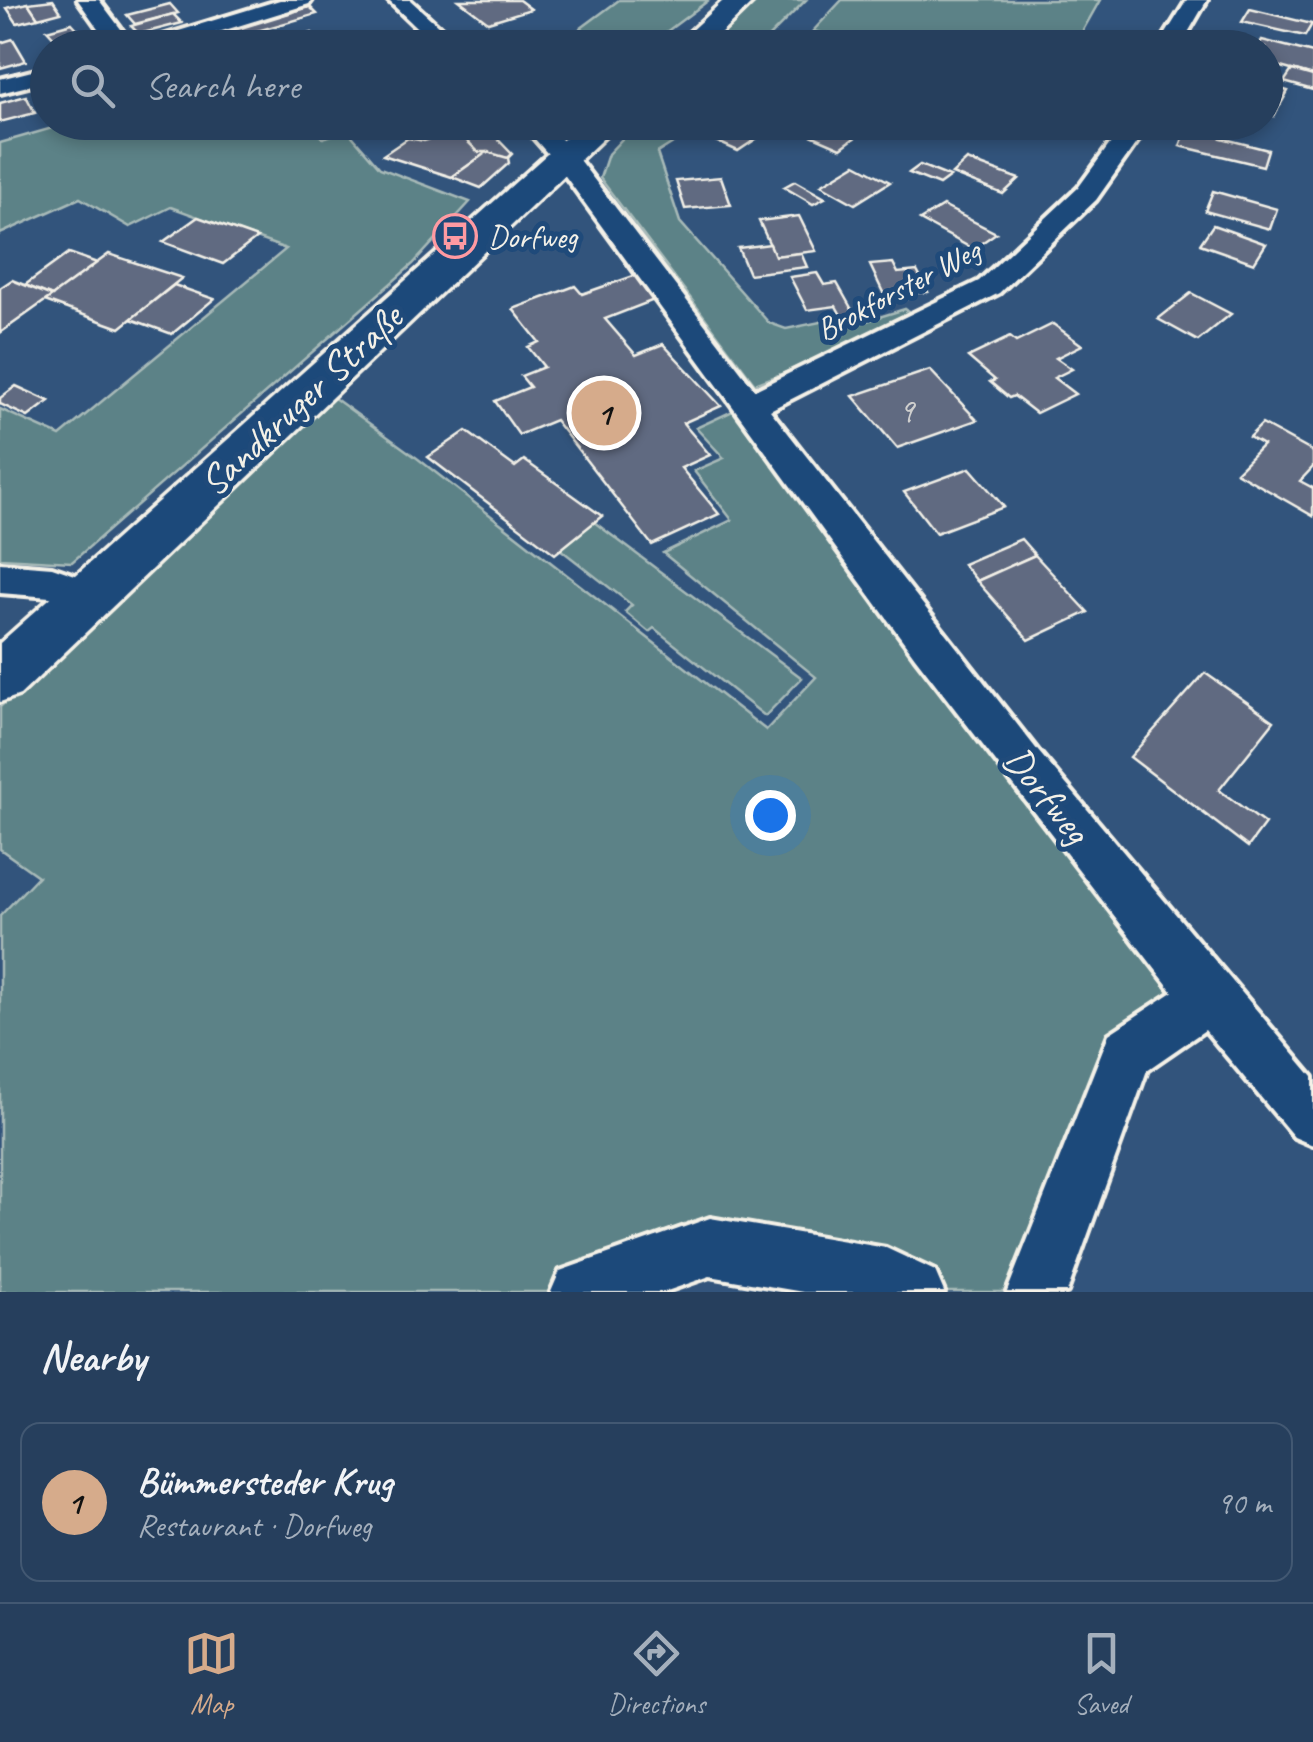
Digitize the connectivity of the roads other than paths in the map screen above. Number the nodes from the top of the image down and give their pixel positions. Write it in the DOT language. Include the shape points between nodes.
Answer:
graph roads {
  1 [pos="88,0"];
  2 [pos="302,0"];
  3 [pos="398,0"];
  4 [pos="741,0"];
  5 [pos="1197,0"];
  6 [pos="110,30"];
  7 [pos="202,30"];
  8 [pos="432,30"];
  9 [pos="708,30"];
  10 [pos="1179,30"];
  11 [pos="30,78"];
  12 [pos="0,86"];
  13 [pos="548,140"];
  14 [pos="583,140"];
  15 [pos="1126,140"];
  16 [pos="564,157"];
  17 [pos="751,406"];
  18 [pos="0,578"];
  19 [pos="90,596"];
  20 [pos="0,678"];
  21 [pos="1209,998"];
  22 [pos="1313,1118"];
  23 [pos="581,1292"];
  24 [pos="914,1292"];
  25 [pos="1037,1292"];
  1 -- 6 [label="street"];
  2 -- 7 [label="street"];
  3 -- 8 [label="street"];
  4 -- 9 [label="street"];
  5 -- 10 [label="street"];
  11 -- 12 [label="street"];
  13 -- 16 [label="street, Dorfweg"];
  14 -- 16 [label="street, Sandkruger Straße"];
  15 -- 17 [label="street, Brokforster Weg" via="1087,194 989,287"];
  16 -- 17 [label="street, Dorfweg"];
  16 -- 19 [label="street, Sandkruger Straße"];
  17 -- 21 [label="street, Dorfweg" via="978,709"];
  18 -- 19 [label="street" via="52,582"];
  19 -- 20 [label="street, Sandkruger Straße"];
  21 -- 22 [label="street, Dorfweg"];
  21 -- 25 [label="street" via="1127,1052"];
  23 -- 24 [label="street" via="710,1247 886,1277"];
}
